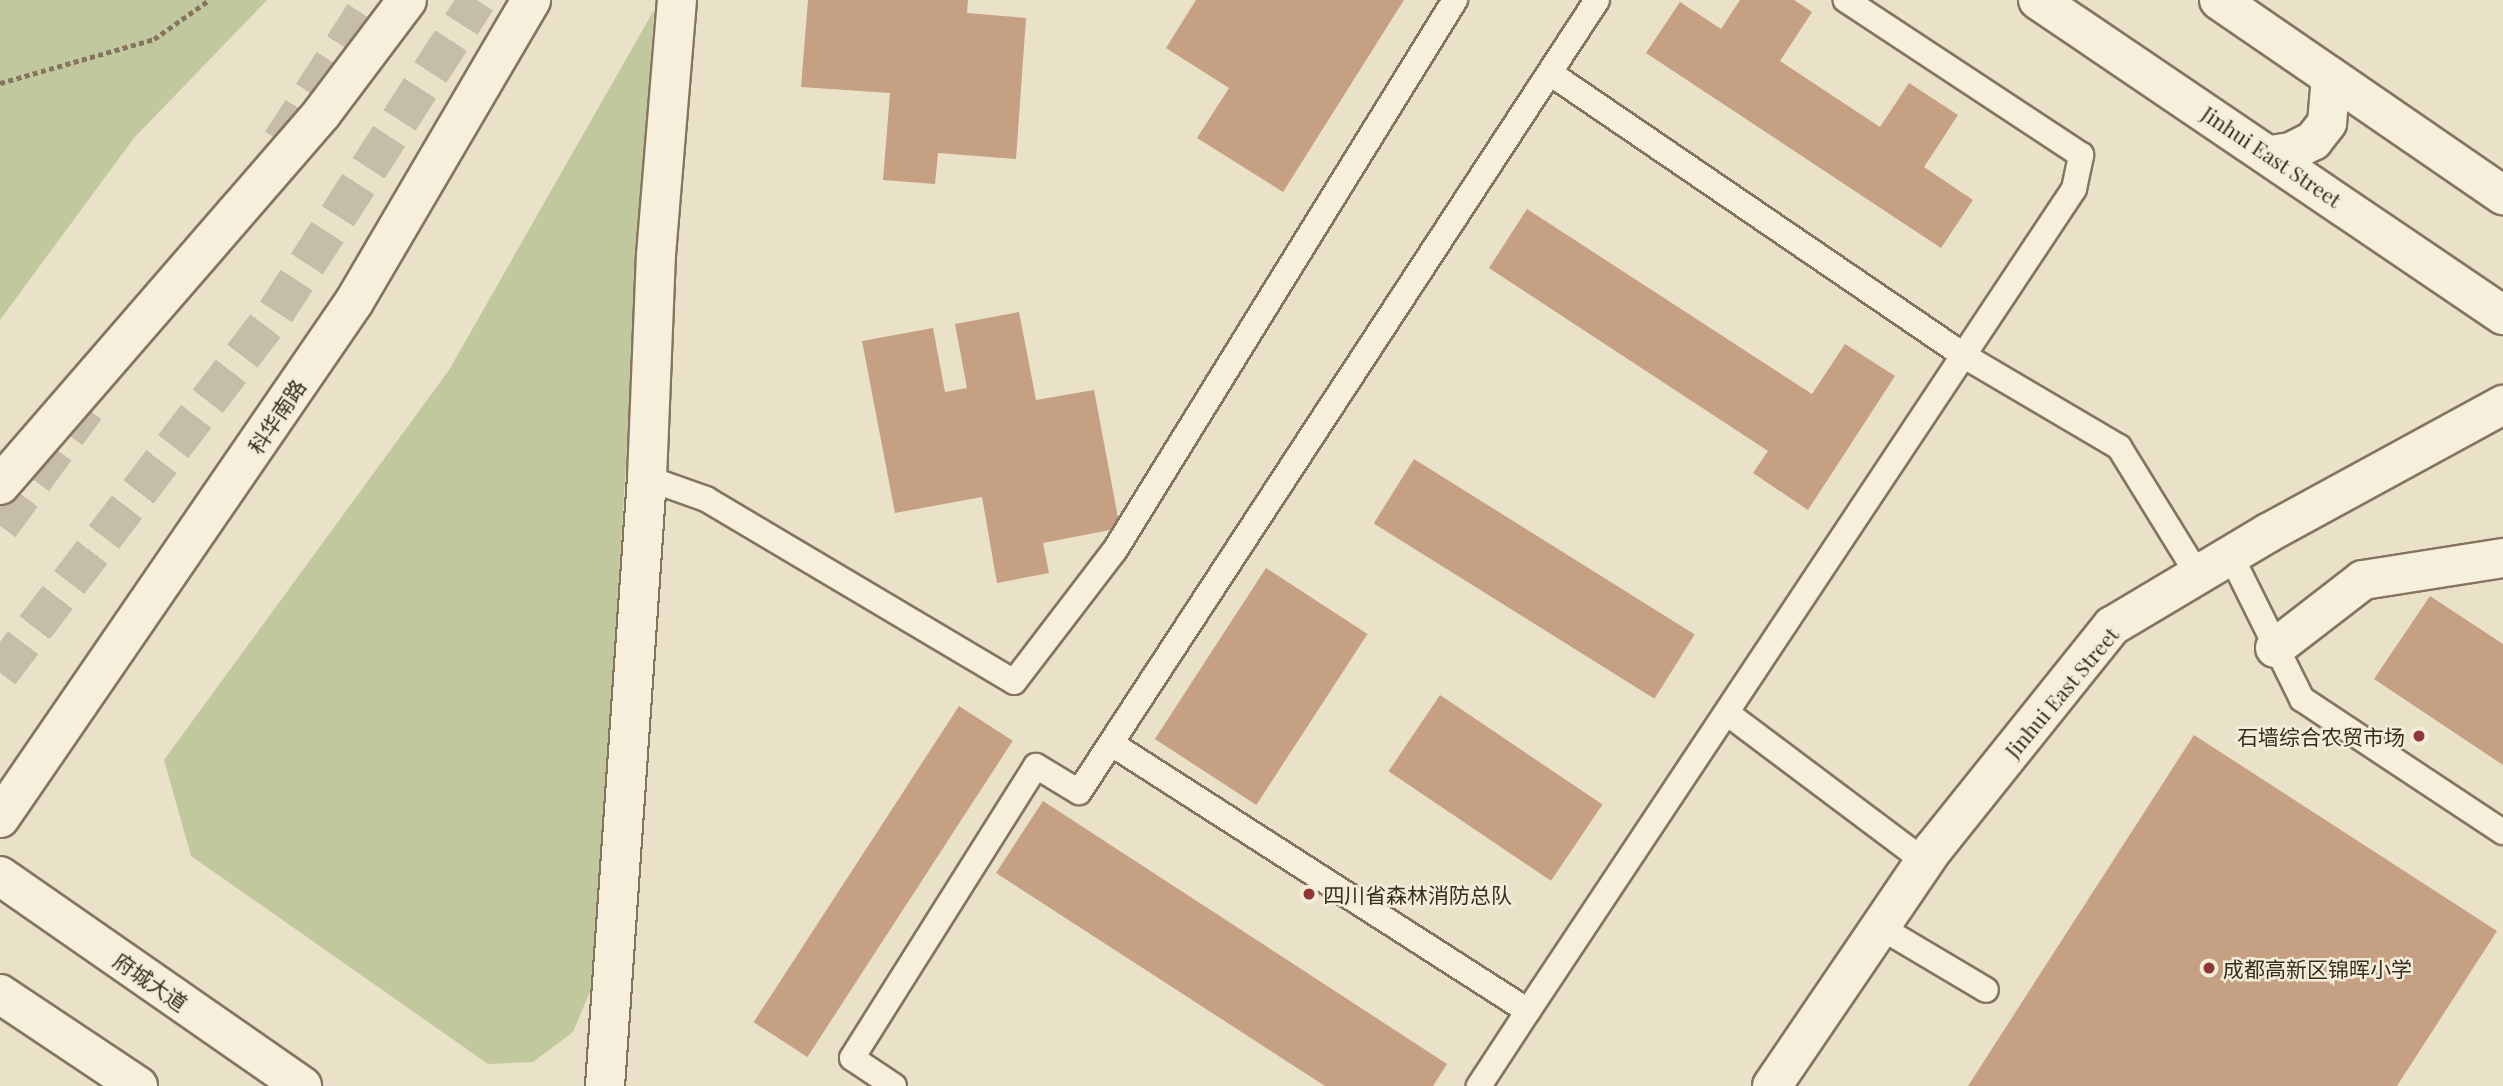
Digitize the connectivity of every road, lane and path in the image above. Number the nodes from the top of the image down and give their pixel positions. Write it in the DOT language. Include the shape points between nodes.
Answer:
graph roads {
  1 [pos="209,0"];
  2 [pos="407,0"];
  3 [pos="531,0"];
  4 [pos="677,0"];
  5 [pos="1455,0"];
  6 [pos="1597,0"];
  7 [pos="1846,0"];
  8 [pos="2038,0"];
  9 [pos="2219,0"];
  10 [pos="1550,73"];
  11 [pos="2331,76"];
  12 [pos="0,83"];
  13 [pos="2270,155"];
  14 [pos="2503,195"];
  15 [pos="2503,315"];
  16 [pos="1966,357"];
  17 [pos="2503,405"];
  18 [pos="647,478"];
  19 [pos="0,485"];
  20 [pos="2231,556"];
  21 [pos="2503,558"];
  22 [pos="2198,575"];
  23 [pos="2275,648"];
  24 [pos="1727,713"];
  25 [pos="1112,744"];
  26 [pos="0,818"];
  27 [pos="2503,832"];
  28 [pos="1924,861"];
  29 [pos="0,876"];
  30 [pos="1880,927"];
  31 [pos="1986,990"];
  32 [pos="0,994"];
  33 [pos="1528,1011"];
  34 [pos="138,1086"];
  35 [pos="302,1086"];
  36 [pos="605,1086"];
  37 [pos="894,1086"];
  38 [pos="1479,1086"];
  39 [pos="1772,1086"];
  1 -- 12 [label="path" via="154,39"];
  2 -- 19 [label="street" via="322,113"];
  3 -- 26 [label="street, 科华南路" via="354,302"];
  4 -- 18 [label="street" via="656,255"];
  5 -- 18 [label="lane" via="1115,550 1014,682 705,499"];
  6 -- 10 [label="lane"];
  7 -- 16 [label="lane" via="2081,155 2074,189"];
  8 -- 13 [label="street, Jinhui East Street"];
  9 -- 11 [label="street"];
  10 -- 16 [label="lane"];
  10 -- 25 [label="lane"];
  11 -- 13 [label="street" via="2328,123 2314,141 2291,152"];
  11 -- 14 [label="street"];
  13 -- 15 [label="street, Jinhui East Street"];
  16 -- 22 [label="lane" via="2119,447"];
  16 -- 24 [label="lane"];
  17 -- 20 [label="street, Jinhui East Street"];
  18 -- 36 [label="street"];
  20 -- 22 [label="street, Jinhui East Street"];
  20 -- 23 [label="lane"];
  21 -- 23 [label="street" via="2363,580"];
  22 -- 28 [label="street, Jinhui East Street" via="2112,626"];
  23 -- 27 [label="lane" via="2302,699"];
  24 -- 28 [label="lane"];
  24 -- 33 [label="lane"];
  25 -- 33 [label="lane"];
  25 -- 37 [label="lane" via="1079,792 1036,766 1028,778 852,1058"];
  28 -- 30 [label="street, Jinhui East Street"];
  29 -- 35 [label="street, 府城大道"];
  30 -- 31 [label="lane"];
  30 -- 39 [label="street, Jinhui East Street"];
  32 -- 34 [label="street"];
  33 -- 38 [label="lane"];
}
